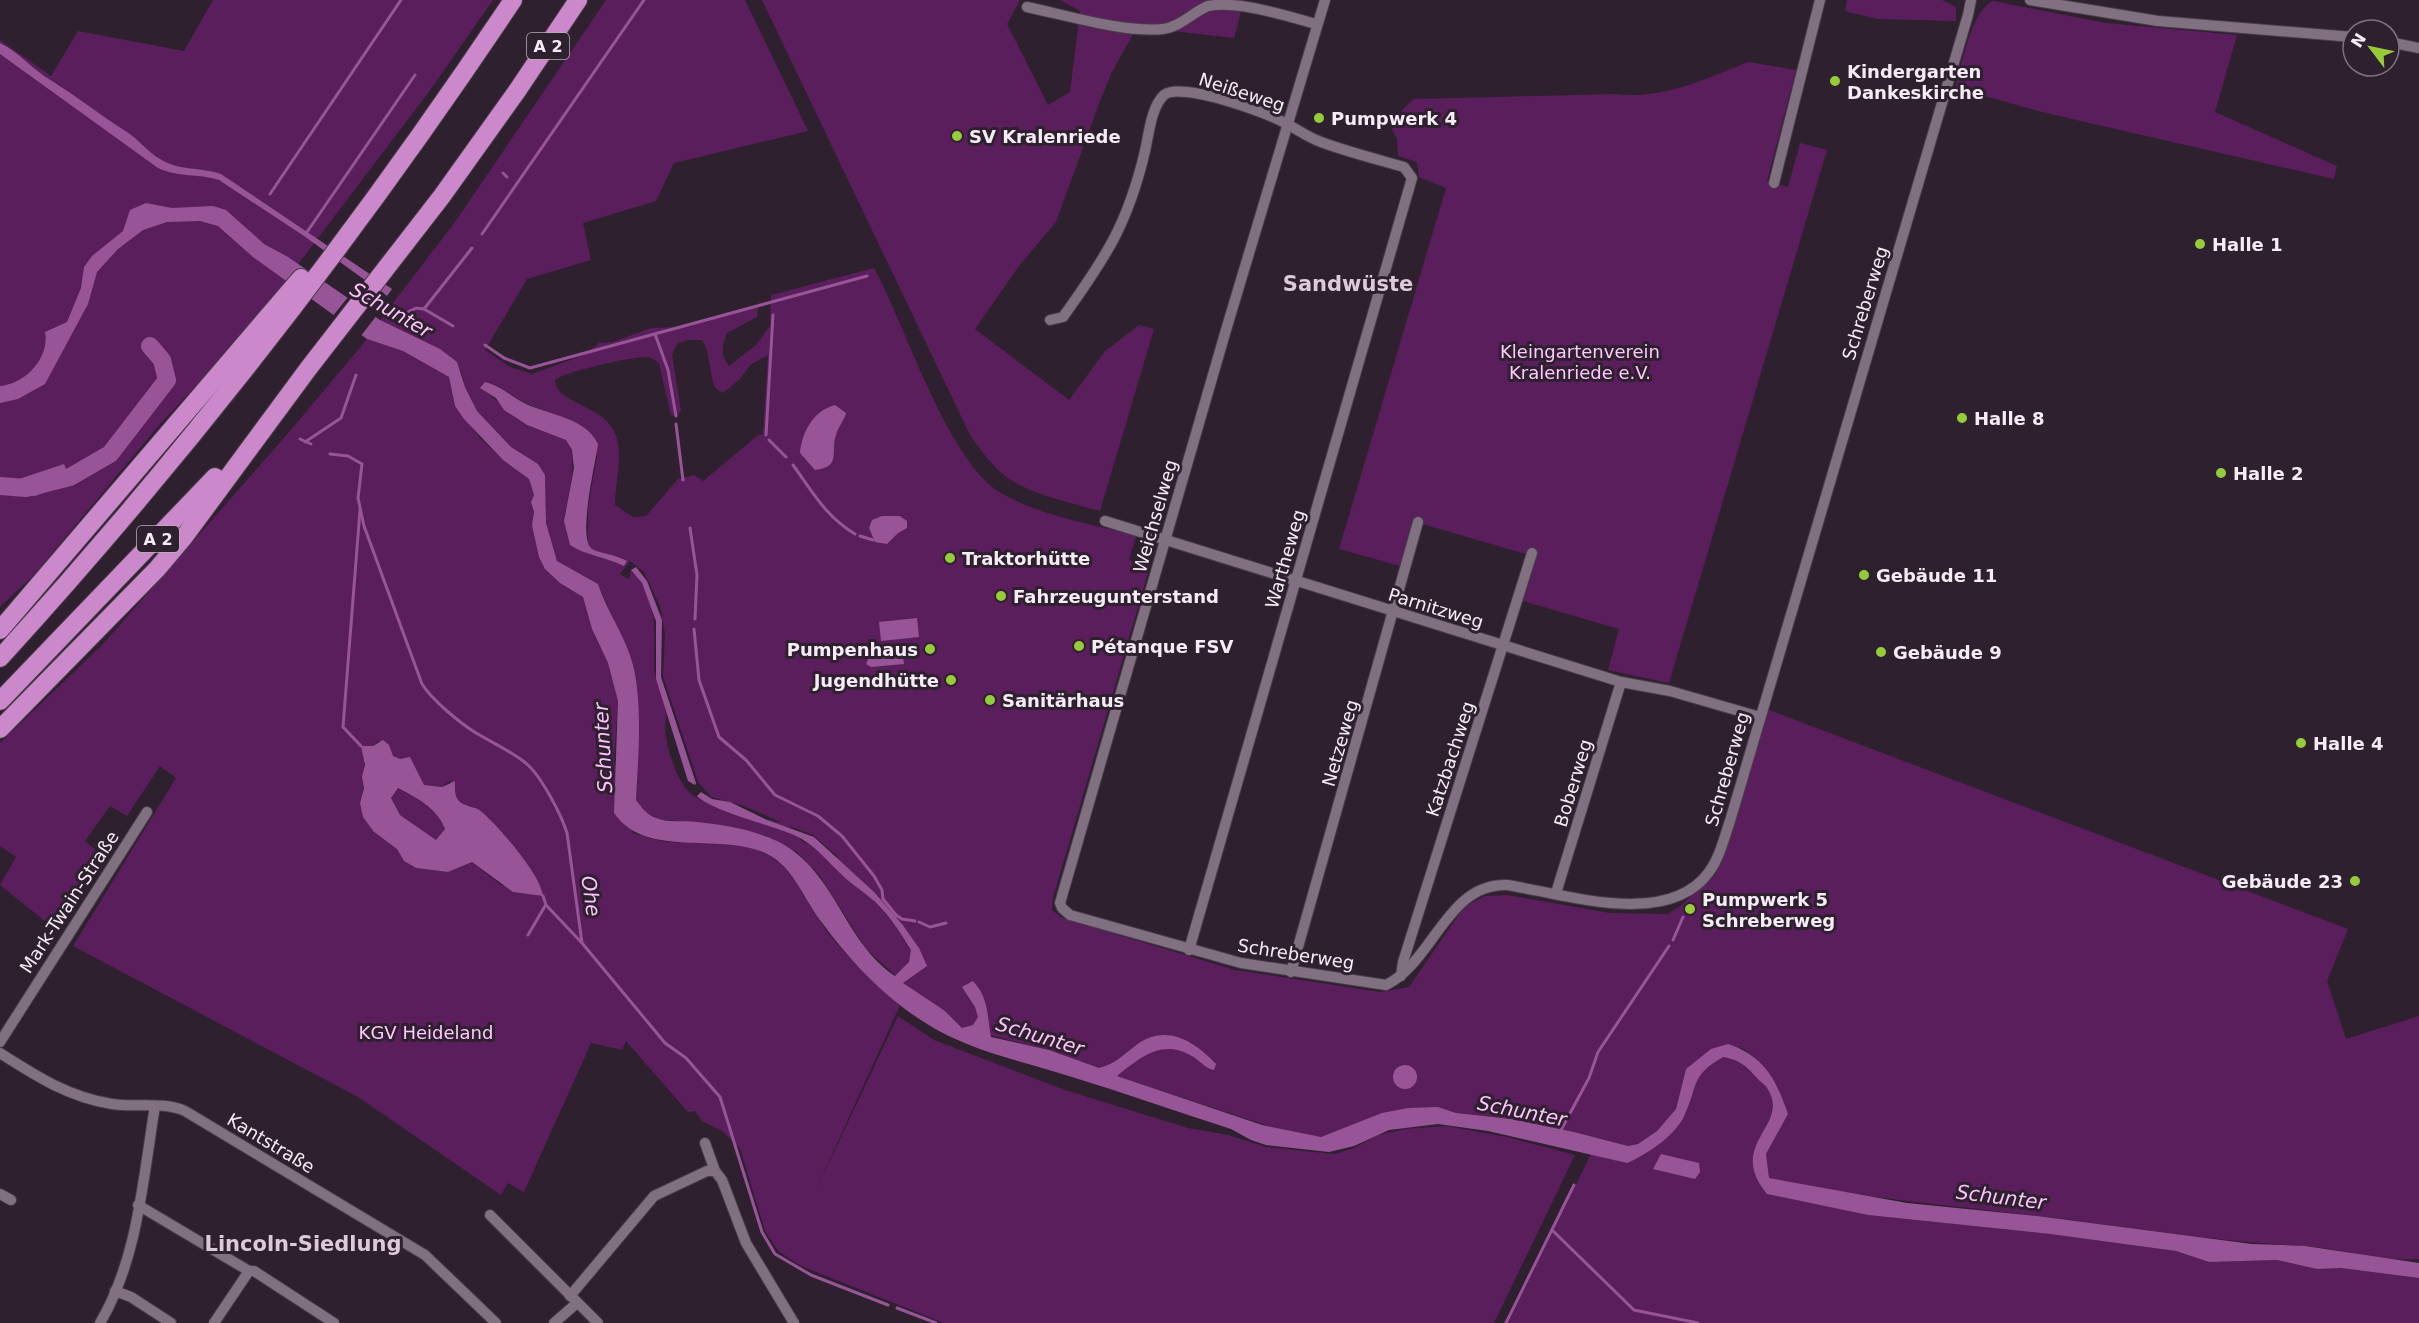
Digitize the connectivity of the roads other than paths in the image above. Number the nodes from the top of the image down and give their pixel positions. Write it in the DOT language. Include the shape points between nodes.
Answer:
graph roads {
  1 [pos="513,0"];
  2 [pos="578,0"];
  3 [pos="1325,0"];
  4 [pos="1820,0"];
  5 [pos="1971,0"];
  6 [pos="2030,0"];
  7 [pos="1026,7"];
  8 [pos="1316,24"];
  9 [pos="2341,36"];
  10 [pos="2401,44"];
  11 [pos="2419,48"];
  12 [pos="1286,123"];
  13 [pos="1412,178"];
  14 [pos="1774,183"];
  15 [pos="1050,320"];
  16 [pos="261,338"];
  17 [pos="308,369"];
  18 [pos="1105,521"];
  19 [pos="1418,522"];
  20 [pos="1165,538"];
  21 [pos="1532,553"];
  22 [pos="50,573"];
  23 [pos="1296,580"];
  24 [pos="1394,613"];
  25 [pos="0,619"];
  26 [pos="0,630"];
  27 [pos="1504,646"];
  28 [pos="0,658"];
  29 [pos="1621,682"];
  30 [pos="0,701"];
  31 [pos="1760,717"];
  32 [pos="0,729"];
  33 [pos="147,812"];
  34 [pos="1556,893"];
  35 [pos="1070,915"];
  36 [pos="1189,950"];
  37 [pos="1292,972"];
  38 [pos="1401,976"];
  39 [pos="0,1042"];
  40 [pos="0,1053"];
  41 [pos="155,1106"];
  42 [pos="705,1143"];
  43 [pos="715,1171"];
  44 [pos="0,1194"];
  45 [pos="11,1200"];
  46 [pos="138,1205"];
  47 [pos="490,1215"];
  48 [pos="249,1272"];
  49 [pos="115,1291"];
  50 [pos="573,1299"];
  51 [pos="99,1323"];
  52 [pos="171,1323"];
  53 [pos="214,1323"];
  54 [pos="334,1323"];
  55 [pos="496,1323"];
  56 [pos="554,1323"];
  57 [pos="598,1323"];
  58 [pos="794,1323"];
  1 -- 16 [label="highway, A 2" via="455,87"];
  2 -- 17 [label="highway, A 2" via="400,253"];
  3 -- 8 [label="street, Weichselweg"];
  4 -- 14 [label="street"];
  5 -- 31 [label="street, Schreberweg"];
  6 -- 9 [label="street" via="2158,21"];
  7 -- 8 [label="street" via="1106,23 1162,29 1209,6 1237,3"];
  8 -- 12 [label="street, Weichselweg"];
  10 -- 11 [label="street"];
  12 -- 13 [label="street, Neißeweg" via="1321,142 1404,167"];
  12 -- 15 [label="street, Neißeweg" via="1191,92 1165,94 1155,108 1138,184 1114,242 1063,317"];
  12 -- 20 [label="street, Weichselweg"];
  13 -- 23 [label="street, Wartheweg"];
  16 -- 22 [label="highway"];
  16 -- 28 [label="highway, A 2" via="93,554"];
  17 -- 30 [label="highway, A 2" via="196,499"];
  17 -- 32 [label="highway" via="157,569"];
  18 -- 20 [label="street, Parnitzweg"];
  19 -- 24 [label="street, Netzeweg"];
  20 -- 23 [label="street, Parnitzweg"];
  20 -- 35 [label="street, Weichselweg" via="1061,898 1062,908"];
  21 -- 27 [label="street, Katzbachweg"];
  22 -- 25 [label="highway"];
  22 -- 26 [label="highway"];
  23 -- 24 [label="street, Parnitzweg"];
  23 -- 36 [label="street, Wartheweg"];
  24 -- 27 [label="street, Parnitzweg"];
  24 -- 37 [label="street, Netzeweg"];
  27 -- 29 [label="street, Parnitzweg"];
  27 -- 38 [label="street, Katzbachweg"];
  29 -- 31 [label="street, Parnitzweg" via="1671,691"];
  29 -- 34 [label="street, Boberweg"];
  31 -- 34 [label="street, Schreberweg" via="1720,851 1703,880 1678,897 1655,904 1618,903"];
  33 -- 39 [label="street, Mark-Twain-Straße"];
  34 -- 38 [label="street, Schreberweg" via="1500,885 1475,891 1456,908"];
  35 -- 36 [label="street, Schreberweg"];
  36 -- 37 [label="street, Schreberweg"];
  37 -- 38 [label="street, Schreberweg" via="1386,985"];
  40 -- 41 [label="street, Kantstraße" via="47,1083 80,1097 115,1105"];
  41 -- 46 [label="street"];
  41 -- 55 [label="street, Kantstraße" via="185,1111 425,1254"];
  42 -- 43 [label="street"];
  43 -- 50 [label="street" via="707,1171 654,1196"];
  43 -- 58 [label="street" via="746,1243"];
  44 -- 45 [label="street"];
  46 -- 48 [label="street"];
  46 -- 49 [label="street"];
  47 -- 50 [label="street"];
  48 -- 53 [label="street"];
  48 -- 54 [label="street" via="254,1271"];
  49 -- 51 [label="street"];
  49 -- 52 [label="street"];
  50 -- 56 [label="street"];
  50 -- 57 [label="street"];
}
